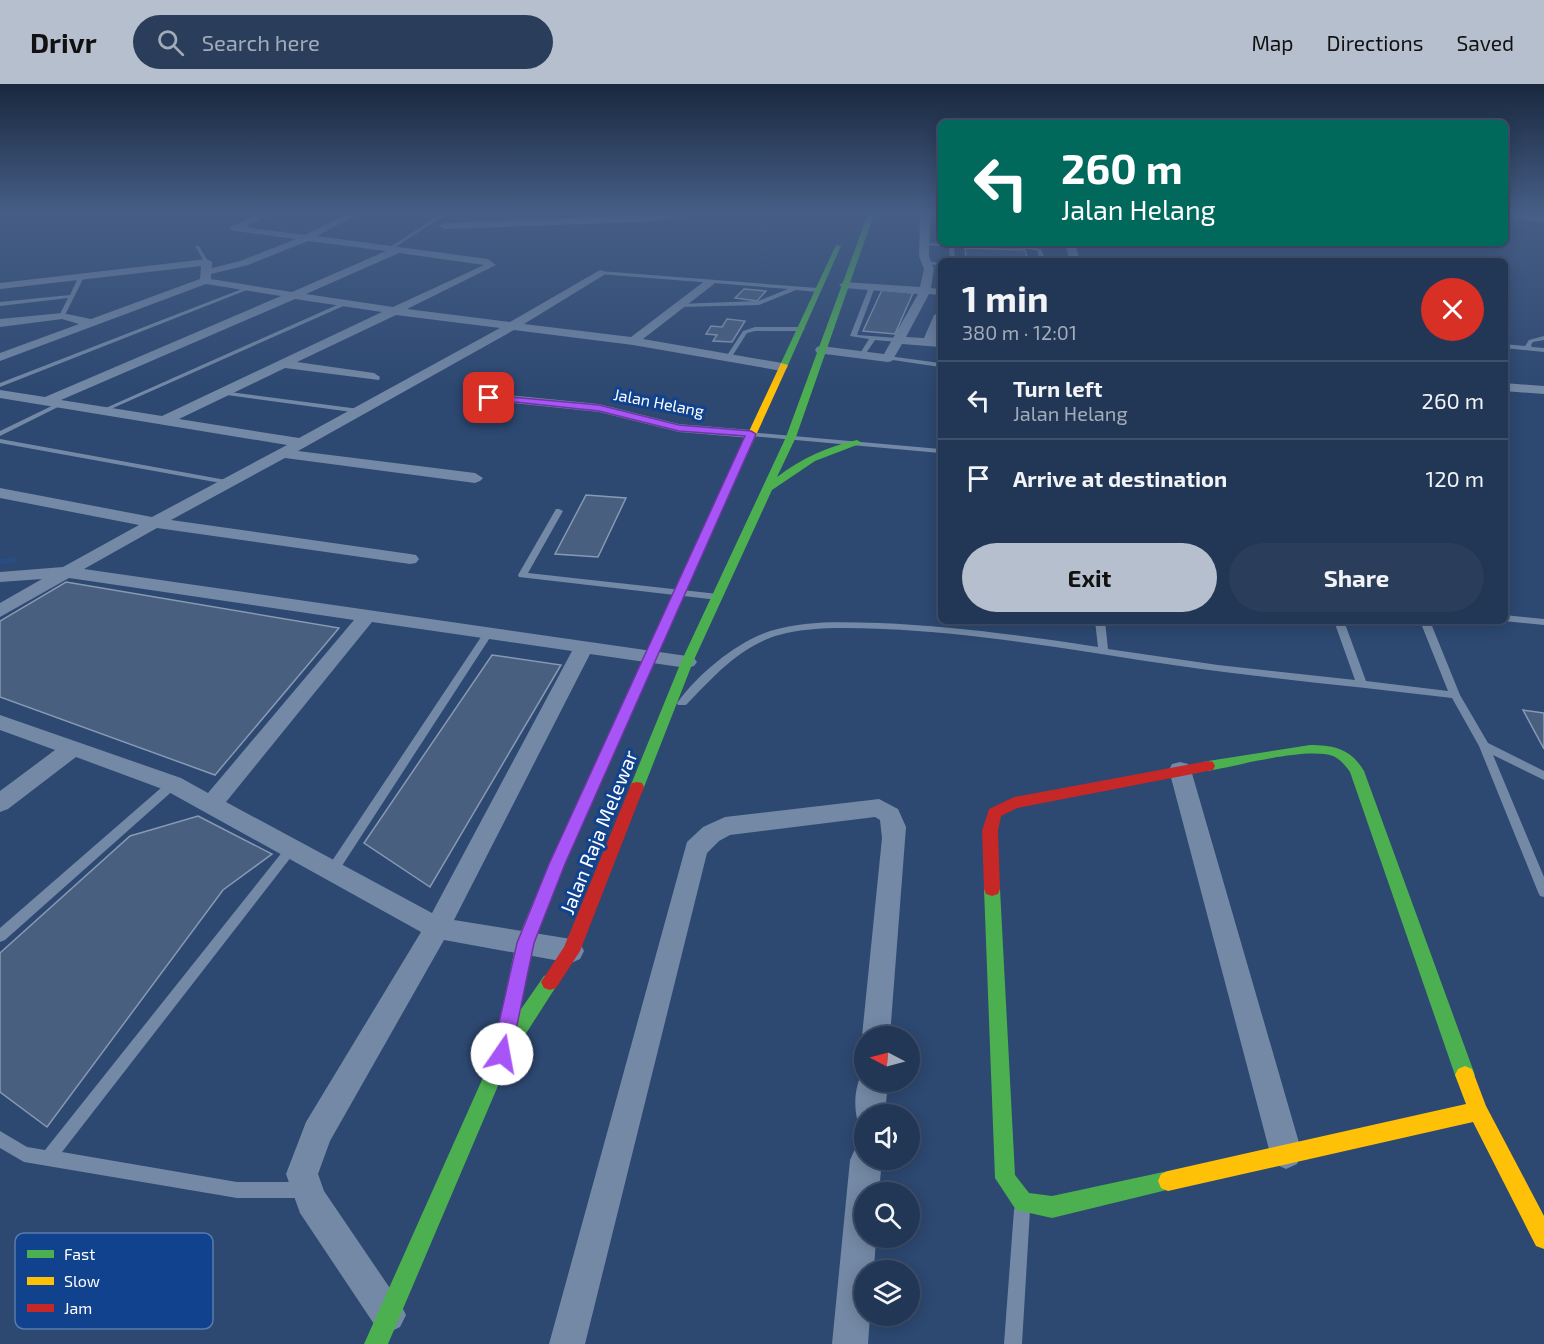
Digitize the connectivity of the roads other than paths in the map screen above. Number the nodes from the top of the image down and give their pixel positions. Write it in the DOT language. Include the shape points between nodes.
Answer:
graph roads {
  1 [pos="186,273"];
  2 [pos="204,273"];
  3 [pos="208,273"];
  4 [pos="342,273"];
  5 [pos="473,273"];
  6 [pos="600,273"];
  7 [pos="826,273"];
  8 [pos="849,273"];
  9 [pos="931,273"];
  10 [pos="81,277"];
  11 [pos="710,282"];
  12 [pos="844,285"];
  13 [pos="0,286"];
  14 [pos="872,287"];
  15 [pos="249,288"];
  16 [pos="795,289"];
  17 [pos="818,290"];
  18 [pos="925,291"];
  19 [pos="938,292"];
  20 [pos="295,295"];
  21 [pos="72,296"];
  22 [pos="346,303"];
  23 [pos="0,304"];
  24 [pos="680,305"];
  25 [pos="394,311"];
  26 [pos="62,316"];
  27 [pos="0,323"];
  28 [pos="92,323"];
  29 [pos="515,326"];
  30 [pos="938,326"];
  31 [pos="802,329"];
  32 [pos="873,338"];
  33 [pos="1544,338"];
  34 [pos="898,340"];
  35 [pos="633,341"];
  36 [pos="935,343"];
  37 [pos="1508,346"];
  38 [pos="1529,349"];
  39 [pos="821,350"];
  40 [pos="1544,350"];
  41 [pos="862,355"];
  42 [pos="0,357"];
  43 [pos="729,357"];
  44 [pos="888,358"];
  45 [pos="283,364"];
  46 [pos="938,365"];
  47 [pos="782,367"];
  48 [pos="374,377"];
  49 [pos="0,385"];
  50 [pos="1508,387"];
  51 [pos="1544,390"];
  52 [pos="222,393"];
  53 [pos="0,394"];
  54 [pos="489,398"];
  55 [pos="804,400"];
  56 [pos="45,402"];
  57 [pos="60,404"];
  58 [pos="102,411"];
  59 [pos="359,411"];
  60 [pos="163,421"];
  61 [pos="0,434"];
  62 [pos="751,434"];
  63 [pos="791,437"];
  64 [pos="0,441"];
  65 [pos="301,443"];
  66 [pos="857,443"];
  67 [pos="938,451"];
  68 [pos="282,453"];
  69 [pos="475,478"];
  70 [pos="226,482"];
  71 [pos="0,493"];
  72 [pos="762,497"];
  73 [pos="558,511"];
  74 [pos="155,523"];
  75 [pos="410,559"];
  76 [pos="65,572"];
  77 [pos="0,577"];
  78 [pos="680,593"];
  79 [pos="718,597"];
  80 [pos="0,611"];
  81 [pos="367,615"];
  82 [pos="1508,618"];
  83 [pos="1544,622"];
  84 [pos="1100,624"];
  85 [pos="1340,624"];
  86 [pos="1426,624"];
  87 [pos="488,633"];
  88 [pos="584,647"];
  89 [pos="1103,651"];
  90 [pos="651,656"];
  91 [pos="687,662"];
  92 [pos="1361,683"];
  93 [pos="1455,695"];
  94 [pos="0,722"];
  95 [pos="663,723"];
  96 [pos="1484,746"];
  97 [pos="74,748"];
  98 [pos="1180,770"];
  99 [pos="1544,776"];
  100 [pos="173,784"];
  101 [pos="0,803"];
  102 [pos="211,805"];
  103 [pos="291,849"];
  104 [pos="332,871"];
  105 [pos="1544,891"];
  106 [pos="437,928"];
  107 [pos="0,936"];
  108 [pos="525,943"];
  109 [pos="571,951"];
  110 [pos="877,1026"];
  111 [pos="502,1054"];
  112 [pos="1478,1111"];
  113 [pos="0,1139"];
  114 [pos="1286,1153"];
  115 [pos="48,1158"];
  116 [pos="865,1170"];
  117 [pos="308,1190"];
  118 [pos="1023,1203"];
  119 [pos="1544,1238"];
  120 [pos="388,1316"];
  121 [pos="376,1344"];
  122 [pos="567,1344"];
  123 [pos="850,1344"];
  124 [pos="1013,1344"];
  1 -- 10 [label="street"];
  2 -- 28 [label="street"];
  3 -- 15 [label="street"];
  4 -- 20 [label="street"];
  5 -- 25 [label="street"];
  6 -- 11 [label="lane"];
  6 -- 29 [label="street"];
  7 -- 17 [label="main road, Jalan Raja Melewar"];
  8 -- 12 [label="main road, Jalan Raja Melewar"];
  9 -- 18 [label="street"];
  10 -- 13 [label="street"];
  10 -- 21 [label="lane"];
  11 -- 16 [label="lane"];
  11 -- 24 [label="street"];
  12 -- 14 [label="street"];
  12 -- 39 [label="main road, Jalan Raja Melewar"];
  14 -- 18 [label="street"];
  14 -- 32 [label="lane" via="853,336"];
  15 -- 20 [label="street"];
  15 -- 49 [label="lane"];
  16 -- 17 [label="lane"];
  16 -- 24 [label="lane" via="759,303"];
  17 -- 31 [label="main road, Jalan Raja Melewar"];
  18 -- 19 [label="street"];
  18 -- 34 [label="street"];
  20 -- 22 [label="street"];
  20 -- 56 [label="street"];
  21 -- 23 [label="lane"];
  21 -- 26 [label="lane"];
  22 -- 25 [label="street"];
  22 -- 58 [label="lane"];
  24 -- 35 [label="street"];
  25 -- 29 [label="street"];
  25 -- 45 [label="street"];
  26 -- 27 [label="street"];
  26 -- 28 [label="street"];
  28 -- 42 [label="street"];
  29 -- 35 [label="street"];
  29 -- 59 [label="street"];
  30 -- 36 [label="street"];
  31 -- 43 [label="lane" via="755,329 746,333"];
  31 -- 47 [label="main road, Jalan Raja Melewar"];
  32 -- 34 [label="lane"];
  32 -- 41 [label="lane"];
  33 -- 38 [label="lane" via="1531,341"];
  34 -- 36 [label="street"];
  34 -- 44 [label="street"];
  35 -- 43 [label="street"];
  37 -- 38 [label="lane"];
  38 -- 40 [label="lane"];
  39 -- 41 [label="street"];
  39 -- 55 [label="main road, Jalan Raja Melewar"];
  41 -- 44 [label="street"];
  43 -- 47 [label="street"];
  44 -- 46 [label="lane"];
  45 -- 48 [label="street"];
  45 -- 52 [label="street"];
  47 -- 62 [label="main road, Jalan Raja Melewar"];
  50 -- 51 [label="street"];
  52 -- 59 [label="lane"];
  52 -- 60 [label="street"];
  53 -- 56 [label="street"];
  54 -- 62 [label="street, Jalan Helang" via="599,408 679,428"];
  55 -- 63 [label="main road, Jalan Raja Melewar"];
  55 -- 66 [label="main road" via="808,416 817,426"];
  56 -- 57 [label="street"];
  57 -- 58 [label="street"];
  57 -- 61 [label="lane"];
  58 -- 60 [label="street"];
  59 -- 65 [label="street"];
  60 -- 65 [label="street"];
  62 -- 63 [label="lane"];
  62 -- 78 [label="main road, Jalan Raja Melewar"];
  63 -- 66 [label="lane"];
  63 -- 72 [label="main road, Jalan Raja Melewar"];
  64 -- 70 [label="lane"];
  65 -- 68 [label="street"];
  66 -- 67 [label="lane"];
  66 -- 72 [label="main road" via="818,453 796,464"];
  68 -- 69 [label="street"];
  68 -- 70 [label="street"];
  70 -- 74 [label="street"];
  71 -- 74 [label="street"];
  72 -- 79 [label="main road, Jalan Raja Melewar"];
  73 -- 78 [label="lane" via="522,575"];
  74 -- 75 [label="street"];
  74 -- 76 [label="street"];
  76 -- 77 [label="street"];
  76 -- 80 [label="street"];
  76 -- 81 [label="street"];
  78 -- 79 [label="lane"];
  78 -- 90 [label="main road, Jalan Raja Melewar"];
  79 -- 91 [label="main road, Jalan Raja Melewar"];
  81 -- 87 [label="street"];
  81 -- 102 [label="street"];
  82 -- 83 [label="lane"];
  84 -- 89 [label="lane"];
  85 -- 92 [label="lane"];
  86 -- 93 [label="lane"];
  87 -- 88 [label="street"];
  87 -- 104 [label="lane"];
  88 -- 90 [label="street"];
  88 -- 106 [label="street"];
  89 -- 92 [label="lane"];
  89 -- 95 [label="lane" via="898,627 792,628 755,639 736,650"];
  90 -- 91 [label="street"];
  90 -- 108 [label="main road, Jalan Raja Melewar"];
  91 -- 95 [label="main road, Jalan Raja Melewar"];
  92 -- 93 [label="lane"];
  93 -- 96 [label="lane"];
  94 -- 97 [label="street"];
  95 -- 109 [label="main road, Jalan Raja Melewar"];
  96 -- 99 [label="lane"];
  96 -- 105 [label="lane"];
  97 -- 100 [label="street"];
  97 -- 101 [label="street"];
  98 -- 112 [label="main road" via="1315,749 1336,750 1350,759"];
  98 -- 114 [label="street"];
  98 -- 118 [label="main road" via="1014,802 994,813 990,831 1005,1178"];
  100 -- 102 [label="street"];
  100 -- 107 [label="lane"];
  102 -- 103 [label="street"];
  103 -- 104 [label="street"];
  103 -- 115 [label="lane"];
  104 -- 106 [label="street"];
  106 -- 108 [label="street"];
  106 -- 117 [label="street" via="317,1133 302,1174"];
  108 -- 109 [label="street"];
  108 -- 111 [label="main road, Jalan Raja Melewar"];
  109 -- 111 [label="main road, Jalan Raja Melewar"];
  110 -- 122 [label="street" via="894,838 890,814 879,808 725,826 711,834 696,849"];
  111 -- 120 [label="main road, Jalan Raja Melewar"];
  112 -- 114 [label="main road"];
  112 -- 119 [label="main road"];
  113 -- 115 [label="lane" via="24,1154"];
  114 -- 118 [label="main road" via="1052,1207"];
  115 -- 117 [label="lane" via="237,1190"];
  116 -- 123 [label="street"];
  117 -- 120 [label="street"];
  118 -- 124 [label="lane"];
  120 -- 121 [label="main road, Jalan Raja Melewar"];
}
